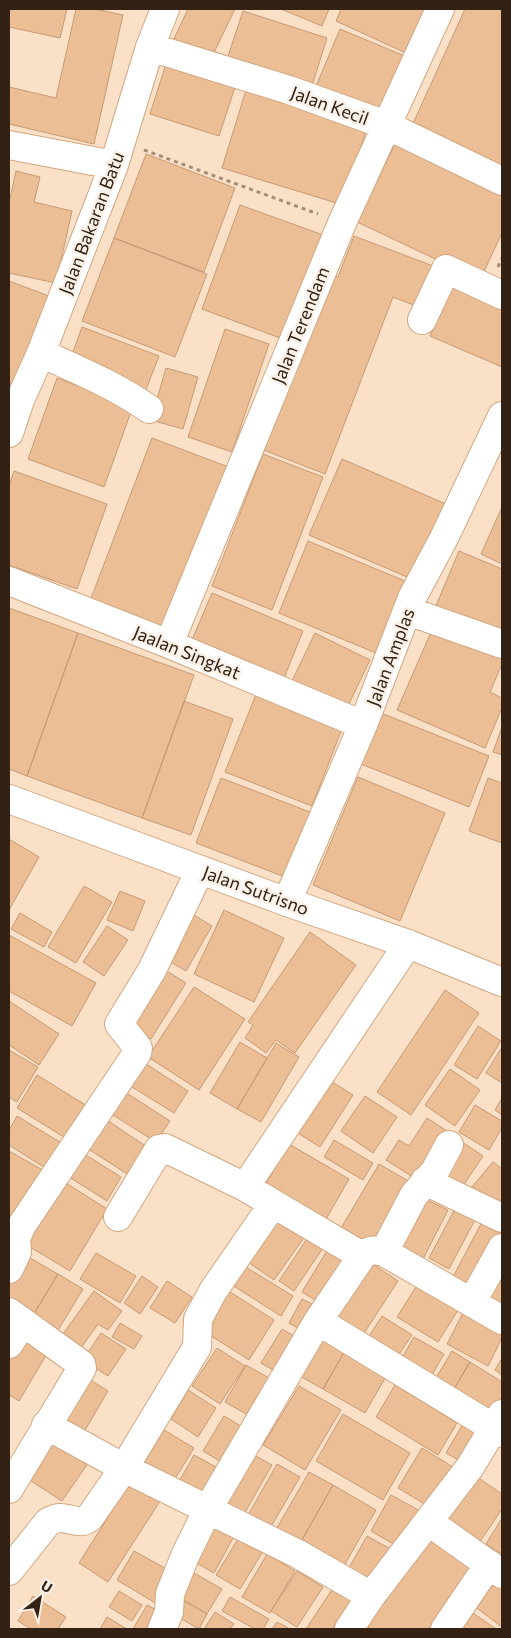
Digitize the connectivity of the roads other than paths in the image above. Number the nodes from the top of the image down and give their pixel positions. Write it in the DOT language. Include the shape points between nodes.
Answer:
graph roads {
  1 [pos="165,9"];
  2 [pos="440,9"];
  3 [pos="150,47"];
  4 [pos="386,125"];
  5 [pos="9,145"];
  6 [pos="118,153"];
  7 [pos="502,181"];
  8 [pos="502,295"];
  9 [pos="422,320"];
  10 [pos="41,353"];
  11 [pos="15,398"];
  12 [pos="149,408"];
  13 [pos="502,416"];
  14 [pos="9,433"];
  15 [pos="9,581"];
  16 [pos="408,611"];
  17 [pos="169,644"];
  18 [pos="502,644"];
  19 [pos="363,725"];
  20 [pos="9,799"];
  21 [pos="200,870"];
  22 [pos="287,902"];
  23 [pos="408,944"];
  24 [pos="502,982"];
  25 [pos="449,1145"];
  26 [pos="425,1181"];
  27 [pos="245,1187"];
  28 [pos="274,1204"];
  29 [pos="118,1217"];
  30 [pos="502,1218"];
  31 [pos="502,1248"];
  32 [pos="373,1254"];
  33 [pos="9,1269"];
  34 [pos="472,1302"];
  35 [pos="502,1320"];
  36 [pos="318,1321"];
  37 [pos="13,1326"];
  38 [pos="46,1425"];
  39 [pos="500,1425"];
  40 [pos="124,1468"];
  41 [pos="9,1489"];
  42 [pos="208,1509"];
  43 [pos="429,1522"];
  44 [pos="496,1569"];
  45 [pos="9,1570"];
  46 [pos="371,1596"];
  47 [pos="162,1629"];
  48 [pos="348,1629"];
  49 [pos="446,1629"];
  1 -- 3 [label="street, Jalan Bakaran Batu"];
  2 -- 4 [label="street, Jalan Terendam"];
  3 -- 4 [label="street, Jalan Kecil" via="289,90"];
  3 -- 6 [label="street, Jalan Bakaran Batu"];
  4 -- 7 [label="street, Jalan Kecil"];
  4 -- 17 [label="street, Jalan Terendam" via="342,223"];
  5 -- 6 [label="street"];
  6 -- 10 [label="street, Jalan Bakaran Batu"];
  8 -- 9 [label="street" via="446,269"];
  10 -- 11 [label="street, Jalan Bakaran Batu"];
  10 -- 12 [label="street" via="103,381"];
  11 -- 14 [label="street, Jalan Bakaran Batu"];
  13 -- 16 [label="street, Jalan Amplas"];
  15 -- 17 [label="street, Jaalan Singkat"];
  16 -- 18 [label="street"];
  16 -- 19 [label="street, Jalan Amplas"];
  17 -- 19 [label="street, Jaalan Singkat"];
  19 -- 22 [label="street, Jalan Amplas"];
  20 -- 21 [label="street, Jalan Sutrisno"];
  21 -- 22 [label="street, Jalan Sutrisno"];
  21 -- 33 [label="street" via="152,970 119,1024 138,1048 137,1053 22,1225 16,1238 17,1252"];
  22 -- 23 [label="street, Jalan Sutrisno"];
  23 -- 24 [label="street, Jalan Sutrisno"];
  23 -- 27 [label="street"];
  25 -- 26 [label="street" via="435,1171"];
  26 -- 30 [label="street"];
  26 -- 32 [label="street"];
  27 -- 28 [label="street"];
  27 -- 29 [label="street" via="162,1147"];
  28 -- 32 [label="street"];
  28 -- 40 [label="street" via="213,1291 198,1319 197,1347"];
  31 -- 34 [label="street"];
  32 -- 34 [label="street"];
  32 -- 36 [label="street"];
  34 -- 35 [label="street"];
  36 -- 39 [label="street"];
  36 -- 42 [label="street"];
  37 -- 38 [label="street" via="81,1364 80,1371"];
  38 -- 40 [label="street"];
  38 -- 41 [label="street"];
  39 -- 43 [label="street"];
  40 -- 42 [label="street"];
  40 -- 45 [label="street" via="86,1521 57,1518 48,1522"];
  42 -- 46 [label="street" via="298,1554"];
  42 -- 47 [label="street" via="170,1594 169,1612"];
  43 -- 44 [label="street"];
  43 -- 46 [label="street"];
  44 -- 49 [label="street"];
  46 -- 48 [label="street"];
}
